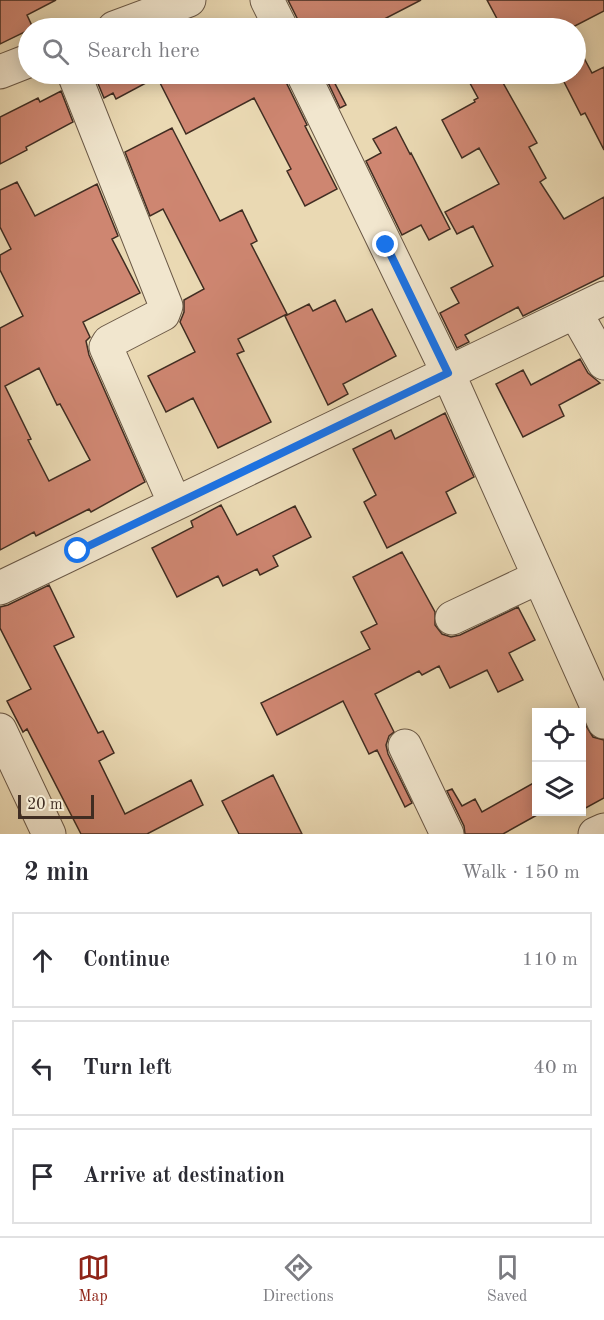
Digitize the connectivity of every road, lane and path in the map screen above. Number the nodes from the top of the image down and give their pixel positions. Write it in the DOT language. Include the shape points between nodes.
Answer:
graph roads {
  1 [pos="267,0"];
  2 [pos="174,3"];
  3 [pos="138,18"];
  4 [pos="276,18"];
  5 [pos="18,64"];
  6 [pos="0,72"];
  7 [pos="78,84"];
  8 [pos="308,84"];
  9 [pos="604,298"];
  10 [pos="575,312"];
  11 [pos="604,363"];
  12 [pos="448,373"];
  13 [pos="175,504"];
  14 [pos="539,577"];
  15 [pos="0,588"];
  16 [pos="452,618"];
  17 [pos="604,722"];
  18 [pos="0,730"];
  19 [pos="405,746"];
  20 [pos="604,830"];
  21 [pos="49,834"];
  22 [pos="447,834"];
  23 [pos="595,834"];
  1 -- 4 [label="street"];
  2 -- 3 [label="street"];
  5 -- 6 [label="street"];
  7 -- 13 [label="street" via="166,306 160,317 106,347"];
  8 -- 12 [label="street"];
  9 -- 10 [label="street"];
  10 -- 11 [label="street"];
  10 -- 12 [label="street"];
  12 -- 13 [label="street"];
  12 -- 14 [label="street"];
  13 -- 15 [label="street"];
  14 -- 16 [label="street"];
  14 -- 17 [label="street"];
  18 -- 21 [label="street"];
  19 -- 22 [label="street"];
  20 -- 23 [label="street"];
}
